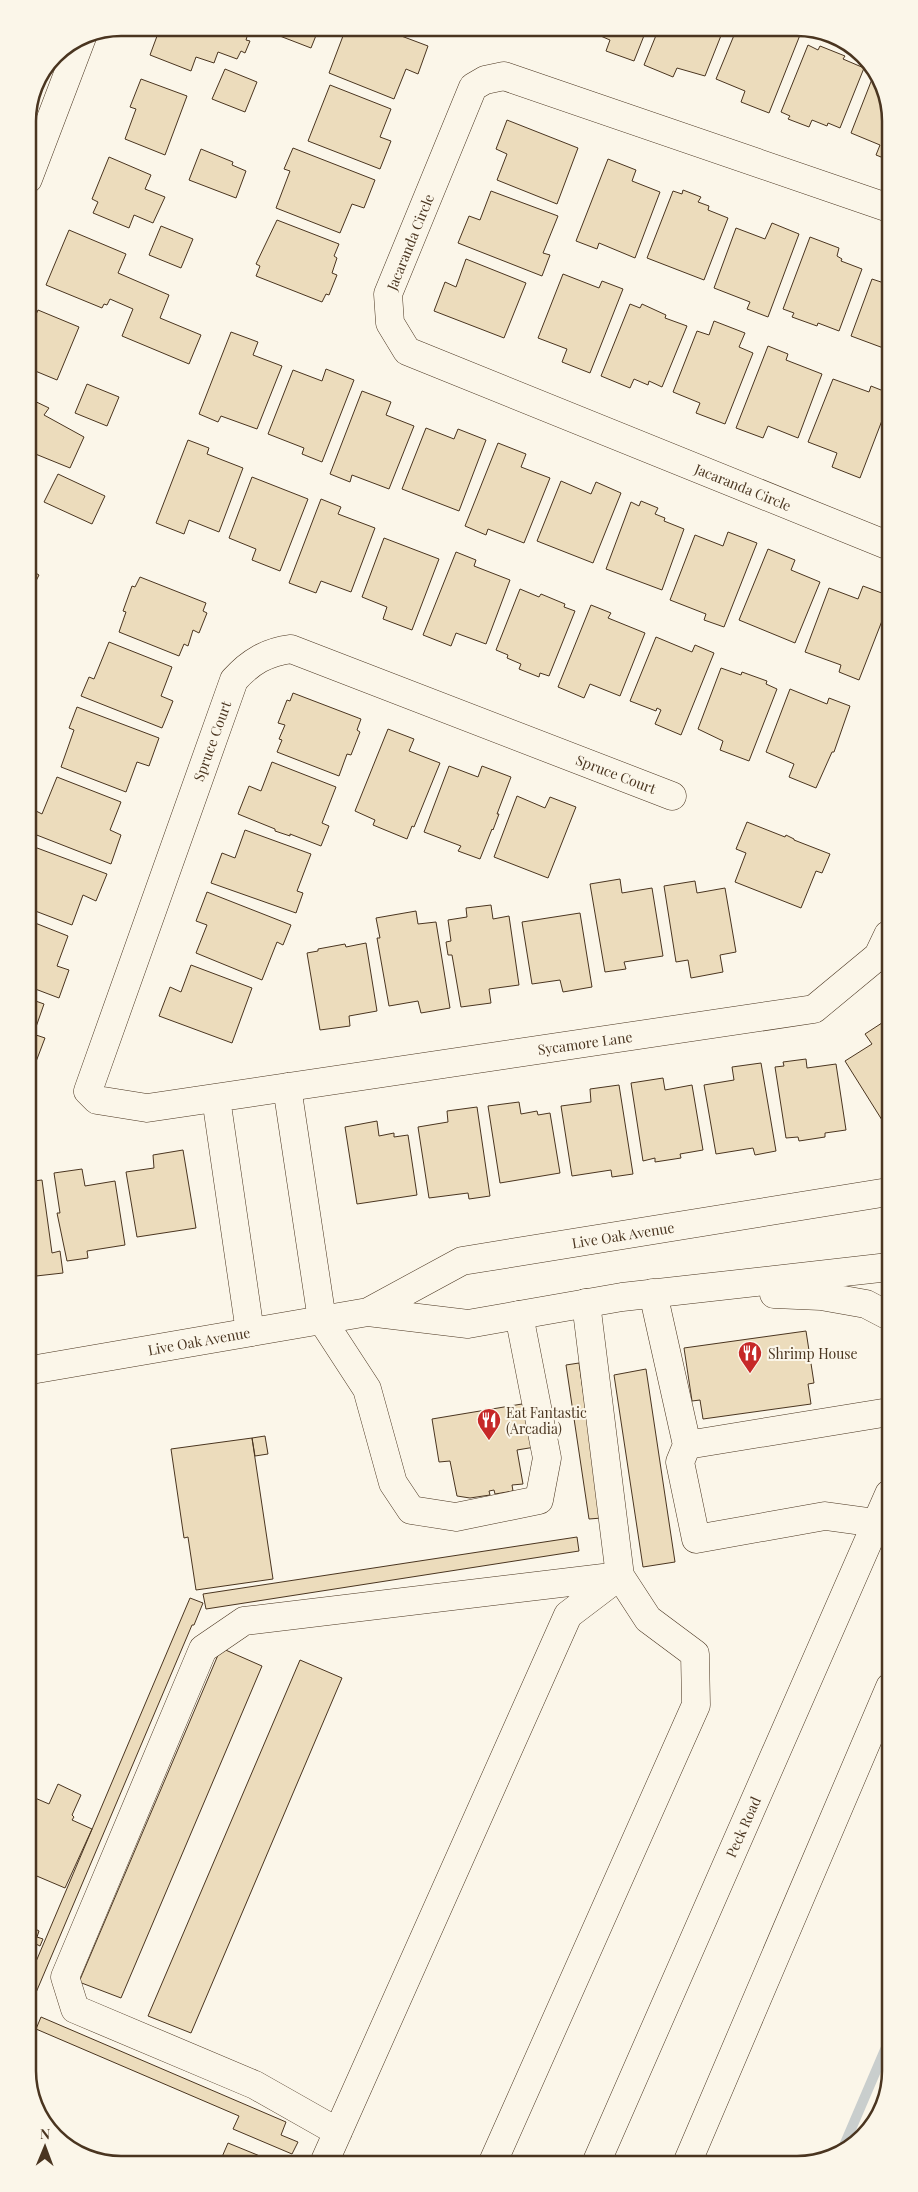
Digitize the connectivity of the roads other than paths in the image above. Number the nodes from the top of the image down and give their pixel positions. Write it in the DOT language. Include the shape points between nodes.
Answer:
graph roads {
  1 [pos="77,49"];
  2 [pos="36,158"];
  3 [pos="882,206"];
  4 [pos="882,543"];
  5 [pos="672,796"];
  6 [pos="882,948"];
  7 [pos="287,1087"];
  8 [pos="251,1092"];
  9 [pos="216,1098"];
  10 [pos="882,1193"];
  11 [pos="882,1268"];
  12 [pos="682,1290"];
  13 [pos="653,1293"];
  14 [pos="586,1303"];
  15 [pos="368,1312"];
  16 [pos="882,1312"];
  17 [pos="519,1315"];
  18 [pos="322,1320"];
  19 [pos="250,1332"];
  20 [pos="36,1369"];
  21 [pos="882,1413"];
  22 [pos="687,1445"];
  23 [pos="882,1510"];
  24 [pos="876,1523"];
  25 [pos="620,1576"];
  26 [pos="882,1706"];
  27 [pos="338,2132"];
  28 [pos="327,2156"];
  29 [pos="496,2156"];
  30 [pos="599,2156"];
  31 [pos="690,2156"];
  1 -- 2 [label="street"];
  3 -- 4 [label="street, Jacaranda Circle" via="504,76 485,80 473,87 388,294 390,323 408,351"];
  5 -- 9 [label="street, Spruce Court" via="291,649 260,657 234,680 88,1091 97,1100 147,1108"];
  6 -- 7 [label="street, Sycamore Lane" via="878,956 814,1008"];
  7 -- 8 [label="street, Sycamore Lane"];
  7 -- 18 [label="street"];
  8 -- 9 [label="street, Spruce Court"];
  9 -- 19 [label="street"];
  10 -- 15 [label="street, Live Oak Avenue" via="462,1261"];
  11 -- 12 [label="street, Live Oak Avenue"];
  12 -- 13 [label="street, Live Oak Avenue"];
  12 -- 16 [label="street" via="821,1296 866,1304"];
  13 -- 14 [label="street, Live Oak Avenue"];
  13 -- 22 [label="street"];
  14 -- 17 [label="street, Live Oak Avenue"];
  14 -- 25 [label="street"];
  15 -- 17 [label="street, Live Oak Avenue" via="468,1324"];
  15 -- 18 [label="street, Live Oak Avenue"];
  17 -- 18 [label="street" via="547,1458 539,1500 456,1517 411,1510 393,1483 367,1389"];
  18 -- 19 [label="street, Live Oak Avenue"];
  19 -- 20 [label="street, Live Oak Avenue"];
  21 -- 22 [label="street"];
  22 -- 24 [label="street" via="680,1462 696,1539 825,1516"];
  23 -- 24 [label="street, Peck Road"];
  24 -- 30 [label="street, Peck Road"];
  25 -- 27 [label="street" via="568,1615"];
  25 -- 27 [label="street" via="244,1621 203,1649 65,1977 74,2009 255,2085"];
  25 -- 29 [label="street" via="648,1619 695,1654 696,1705"];
  26 -- 31 [label="street"];
  27 -- 28 [label="street"];
}
